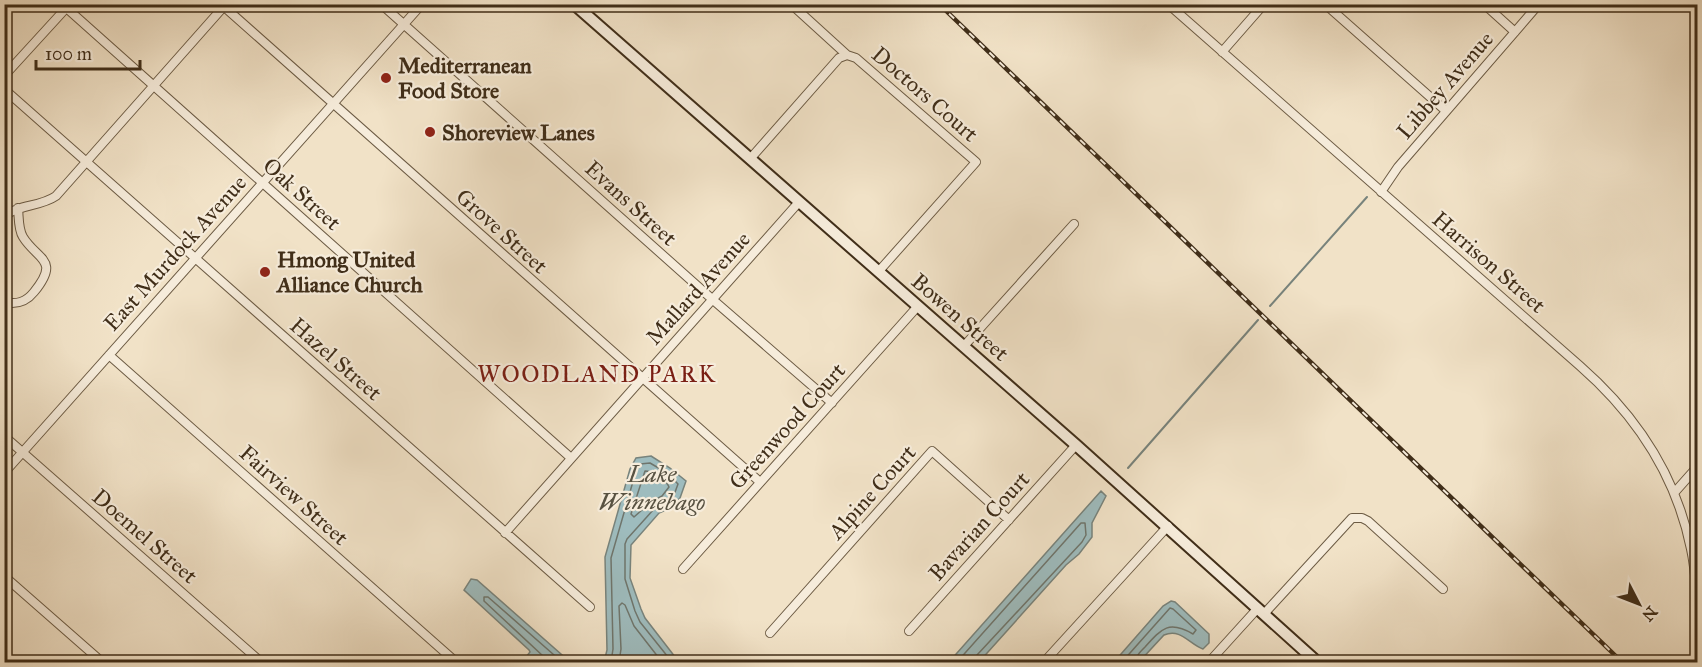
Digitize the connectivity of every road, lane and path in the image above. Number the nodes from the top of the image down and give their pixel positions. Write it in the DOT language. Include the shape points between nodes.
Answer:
graph roads {
  1 [pos="381,4"];
  2 [pos="422,4"];
  3 [pos="573,4"];
  4 [pos="791,4"];
  5 [pos="1168,4"];
  6 [pos="1264,4"];
  7 [pos="1325,4"];
  8 [pos="1484,4"];
  9 [pos="1539,4"];
  10 [pos="224,5"];
  11 [pos="65,6"];
  12 [pos="404,25"];
  13 [pos="1515,32"];
  14 [pos="1222,52"];
  15 [pos="847,55"];
  16 [pos="4,76"];
  17 [pos="153,86"];
  18 [pos="4,89"];
  19 [pos="333,104"];
  20 [pos="1446,111"];
  21 [pos="750,159"];
  22 [pos="85,162"];
  23 [pos="262,182"];
  24 [pos="1381,192"];
  25 [pos="799,202"];
  26 [pos="18,208"];
  27 [pos="4,216"];
  28 [pos="1074,224"];
  29 [pos="194,258"];
  30 [pos="879,271"];
  31 [pos="712,299"];
  32 [pos="4,302"];
  33 [pos="918,306"];
  34 [pos="964,346"];
  35 [pos="110,355"];
  36 [pos="641,379"];
  37 [pos="832,403"];
  38 [pos="4,436"];
  39 [pos="1076,445"];
  40 [pos="23,452"];
  41 [pos="571,458"];
  42 [pos="1698,466"];
  43 [pos="4,473"];
  44 [pos="760,482"];
  45 [pos="1674,493"];
  46 [pos="1009,520"];
  47 [pos="1168,526"];
  48 [pos="504,532"];
  49 [pos="683,569"];
  50 [pos="4,576"];
  51 [pos="1443,589"];
  52 [pos="1698,605"];
  53 [pos="590,608"];
  54 [pos="1261,611"];
  55 [pos="909,631"];
  56 [pos="770,633"];
  57 [pos="102,663"];
  58 [pos="261,663"];
  59 [pos="456,663"];
  60 [pos="1044,663"];
  61 [pos="1209,663"];
  62 [pos="1317,663"];
  1 -- 12 [label="street, Evans Street"];
  2 -- 12 [label="street, East Murdock Avenue"];
  3 -- 21 [label="main road, Bowen Street"];
  4 -- 15 [label="street"];
  5 -- 14 [label="street, Harrison Street"];
  6 -- 14 [label="street"];
  7 -- 20 [label="street"];
  8 -- 13 [label="street"];
  9 -- 13 [label="street, Libbey Avenue"];
  10 -- 17 [label="street"];
  10 -- 19 [label="street, Grove Street"];
  11 -- 16 [label="street"];
  11 -- 17 [label="street, Oak Street"];
  12 -- 19 [label="street, East Murdock Avenue"];
  12 -- 31 [label="street, Evans Street"];
  13 -- 20 [label="street, Libbey Avenue"];
  14 -- 24 [label="street, Harrison Street"];
  15 -- 21 [label="street, Doctors Court" via="838,58"];
  15 -- 30 [label="street, Doctors Court" via="856,58 976,162"];
  17 -- 22 [label="street"];
  17 -- 23 [label="street, Oak Street"];
  18 -- 22 [label="street, Hazel Street"];
  19 -- 23 [label="street, East Murdock Avenue"];
  19 -- 36 [label="street, Grove Street"];
  20 -- 24 [label="street, Libbey Avenue"];
  21 -- 25 [label="main road, Bowen Street"];
  22 -- 26 [label="street" via="52,198"];
  22 -- 29 [label="street, Hazel Street"];
  23 -- 29 [label="street, East Murdock Avenue"];
  23 -- 41 [label="street, Oak Street"];
  24 -- 45 [label="street, Harrison Street" via="1617,400 1652,448"];
  25 -- 30 [label="main road, Bowen Street"];
  25 -- 31 [label="street, Mallard Avenue"];
  26 -- 27 [label="street"];
  26 -- 32 [label="street" via="21,234 43,258 46,269 43,281 30,297 16,303"];
  28 -- 34 [label="street"];
  29 -- 35 [label="street, East Murdock Avenue"];
  29 -- 48 [label="street, Hazel Street"];
  30 -- 33 [label="main road, Bowen Street"];
  31 -- 36 [label="street, Mallard Avenue"];
  31 -- 37 [label="street, Evans Street"];
  33 -- 34 [label="main road, Bowen Street"];
  33 -- 37 [label="street, Greenwood Court"];
  34 -- 39 [label="main road, Bowen Street"];
  35 -- 40 [label="street, East Murdock Avenue"];
  35 -- 59 [label="street, Fairview Street"];
  36 -- 41 [label="street, Mallard Avenue"];
  36 -- 44 [label="street, Grove Street"];
  37 -- 44 [label="street, Greenwood Court"];
  38 -- 40 [label="street, Doemel Street"];
  39 -- 46 [label="street, Bavarian Court"];
  39 -- 47 [label="main road, Bowen Street"];
  40 -- 43 [label="street, East Murdock Avenue"];
  40 -- 58 [label="street, Doemel Street"];
  41 -- 48 [label="street, Mallard Avenue"];
  42 -- 45 [label="street"];
  44 -- 49 [label="street, Greenwood Court"];
  45 -- 52 [label="street, Harrison Street" via="1691,550"];
  46 -- 55 [label="street, Bavarian Court"];
  46 -- 56 [label="street, Alpine Court" via="932,451"];
  47 -- 54 [label="main road, Bowen Street"];
  47 -- 60 [label="street"];
  48 -- 53 [label="street, Hazel Street"];
  50 -- 57 [label="street"];
  51 -- 54 [label="street" via="1368,521 1352,518"];
  54 -- 61 [label="street"];
  54 -- 62 [label="main road, Bowen Street"];
}
